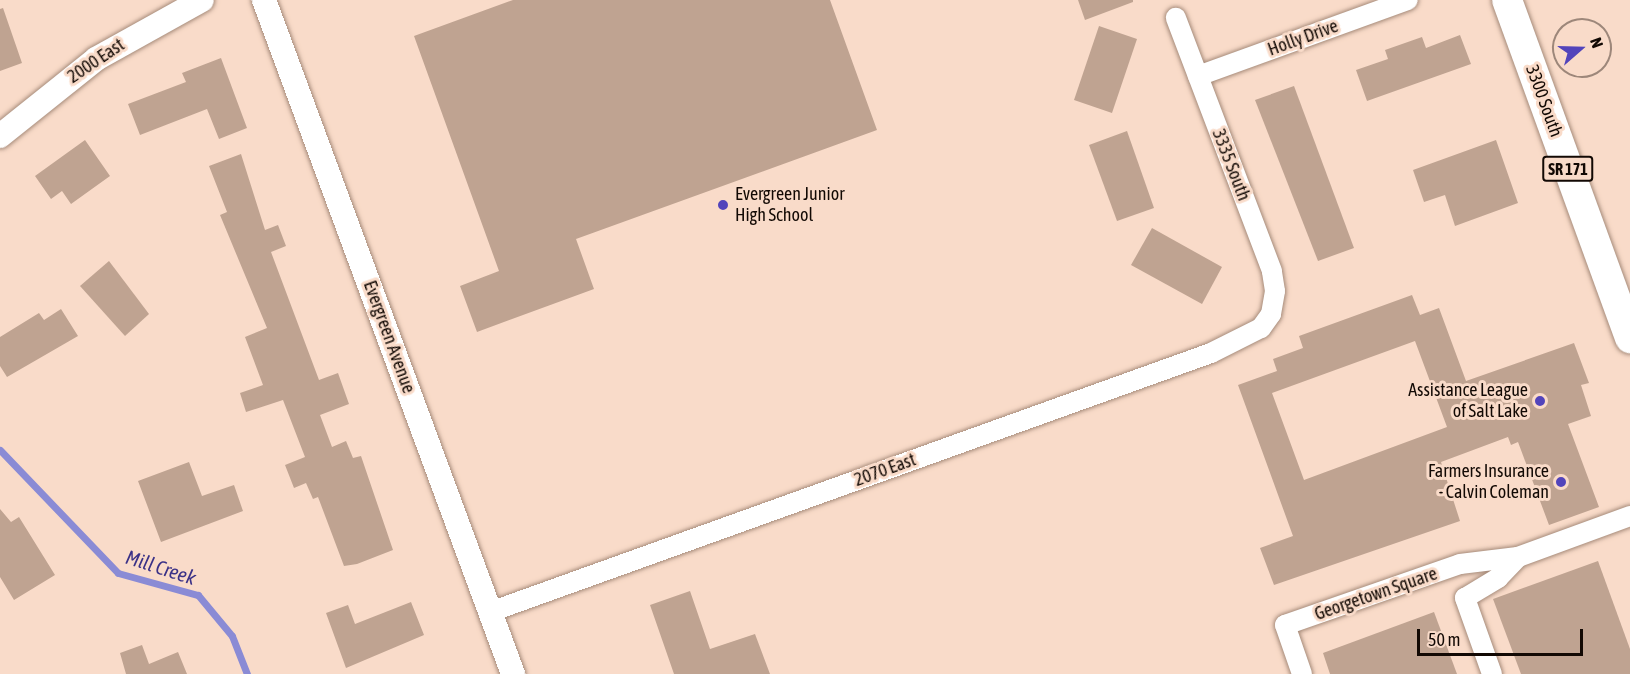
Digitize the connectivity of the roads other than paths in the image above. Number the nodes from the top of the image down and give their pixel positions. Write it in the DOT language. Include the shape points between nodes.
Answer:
graph roads {
  1 [pos="202,0"];
  2 [pos="264,0"];
  3 [pos="1408,0"];
  4 [pos="1507,0"];
  5 [pos="1176,18"];
  6 [pos="1198,76"];
  7 [pos="0,136"];
  8 [pos="1271,314"];
  9 [pos="1627,322"];
  10 [pos="1630,516"];
  11 [pos="1518,557"];
  12 [pos="490,612"];
  13 [pos="513,674"];
  14 [pos="1302,674"];
  15 [pos="1492,674"];
  1 -- 7 [label="street, 2000 East" via="96,59"];
  2 -- 12 [label="street, Evergreen Avenue"];
  3 -- 6 [label="street, Holly Drive"];
  4 -- 9 [label="main road, 3300 South / SR 171"];
  5 -- 6 [label="street, 3335 South"];
  6 -- 8 [label="street, 3335 South" via="1272,271 1275,291"];
  8 -- 12 [label="street, 2070 East" via="1242,340 1211,353"];
  10 -- 11 [label="street, Georgetown Square"];
  11 -- 14 [label="street, Georgetown Square" via="1460,564 1285,626"];
  11 -- 15 [label="street, Georgetown Square" via="1498,578 1465,598"];
  12 -- 13 [label="street, Evergreen Avenue"];
}
